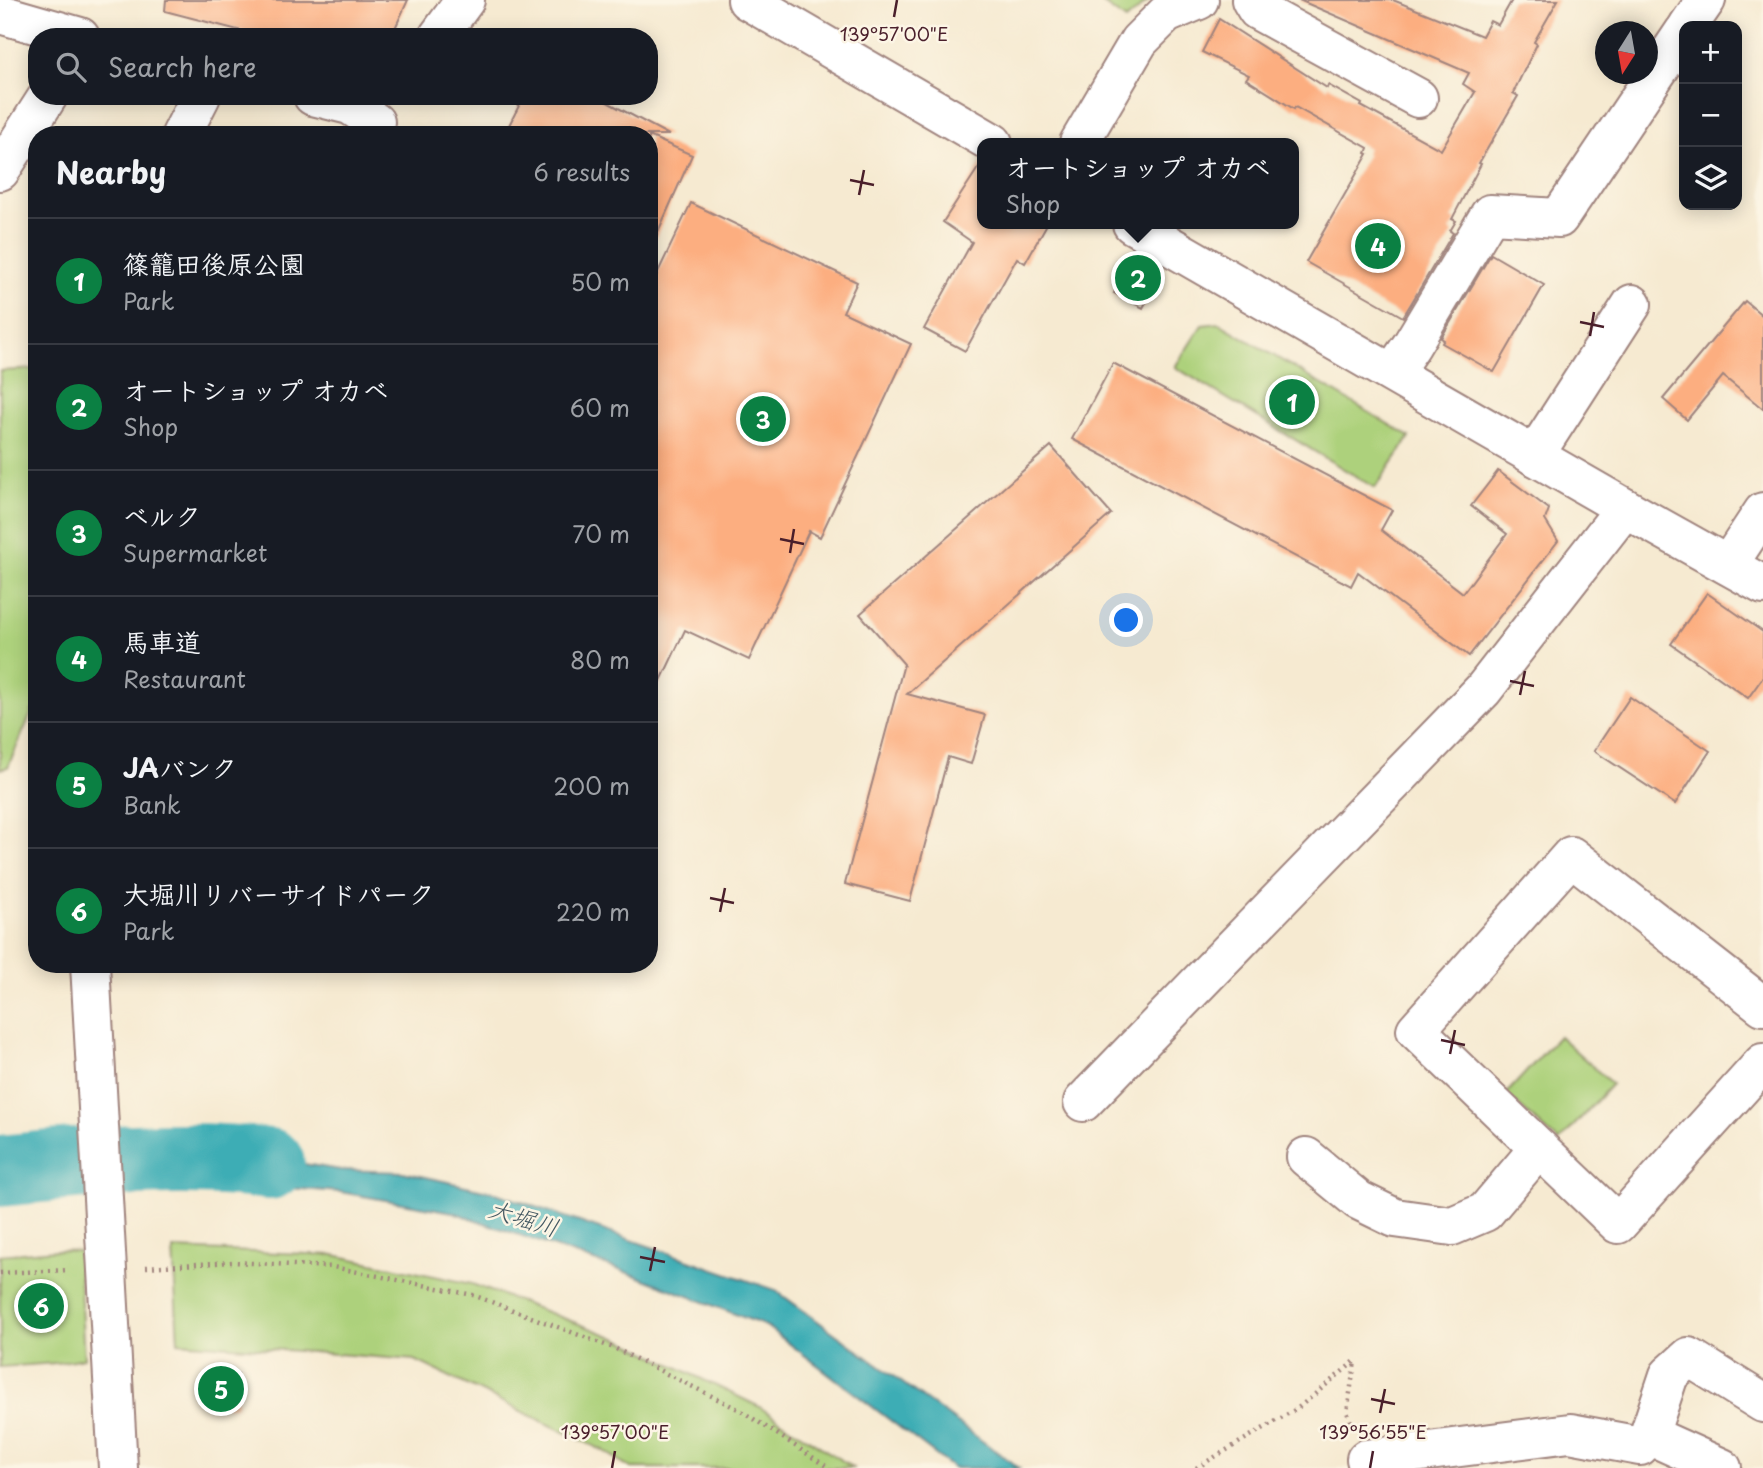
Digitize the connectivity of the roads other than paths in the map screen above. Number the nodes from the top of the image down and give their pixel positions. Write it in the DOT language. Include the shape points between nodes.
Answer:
graph roads {
  1 [pos="466,0"];
  2 [pos="747,0"];
  3 [pos="1199,0"];
  4 [pos="1251,0"];
  5 [pos="1706,0"];
  6 [pos="0,14"];
  7 [pos="1691,21"];
  8 [pos="48,28"];
  9 [pos="445,28"];
  10 [pos="1679,39"];
  11 [pos="1418,98"];
  12 [pos="42,105"];
  13 [pos="196,105"];
  14 [pos="350,105"];
  15 [pos="379,118"];
  16 [pos="29,126"];
  17 [pos="186,126"];
  18 [pos="28,127"];
  19 [pos="984,138"];
  20 [pos="1082,138"];
  21 [pos="0,171"];
  22 [pos="1141,229"];
  23 [pos="1632,304"];
  24 [pos="1393,372"];
  25 [pos="1535,456"];
  26 [pos="1625,508"];
  27 [pos="1763,512"];
  28 [pos="1728,565"];
  29 [pos="1763,585"];
  30 [pos="90,973"];
  31 [pos="1763,1006"];
  32 [pos="1763,1063"];
  33 [pos="1083,1102"];
  34 [pos="1539,1148"];
  35 [pos="1306,1157"];
  36 [pos="1763,1403"];
  37 [pos="1649,1435"];
  38 [pos="1367,1463"];
  39 [pos="118,1468"];
  40 [pos="1722,1468"];
  1 -- 9 [label="street"];
  2 -- 19 [label="street"];
  3 -- 20 [label="street" via="1166,14 1139,41"];
  4 -- 11 [label="street" via="1256,10"];
  5 -- 7 [label="street"];
  6 -- 8 [label="street"];
  10 -- 24 [label="street" via="1559,218 1490,214"];
  12 -- 16 [label="street"];
  13 -- 17 [label="street"];
  14 -- 15 [label="street"];
  18 -- 21 [label="street"];
  22 -- 24 [label="street"];
  23 -- 25 [label="street"];
  24 -- 25 [label="street"];
  25 -- 26 [label="street"];
  26 -- 28 [label="street"];
  26 -- 33 [label="street" via="1483,690"];
  27 -- 28 [label="street"];
  28 -- 29 [label="street"];
  30 -- 39 [label="street"];
  31 -- 34 [label="street" via="1571,856 1416,1030"];
  32 -- 34 [label="street" via="1618,1224"];
  34 -- 35 [label="street" via="1485,1212 1452,1226 1395,1218 1358,1200"];
  36 -- 37 [label="street" via="1689,1357 1668,1375"];
  37 -- 38 [label="street" via="1640,1446 1570,1433"];
  37 -- 40 [label="street"];
}
